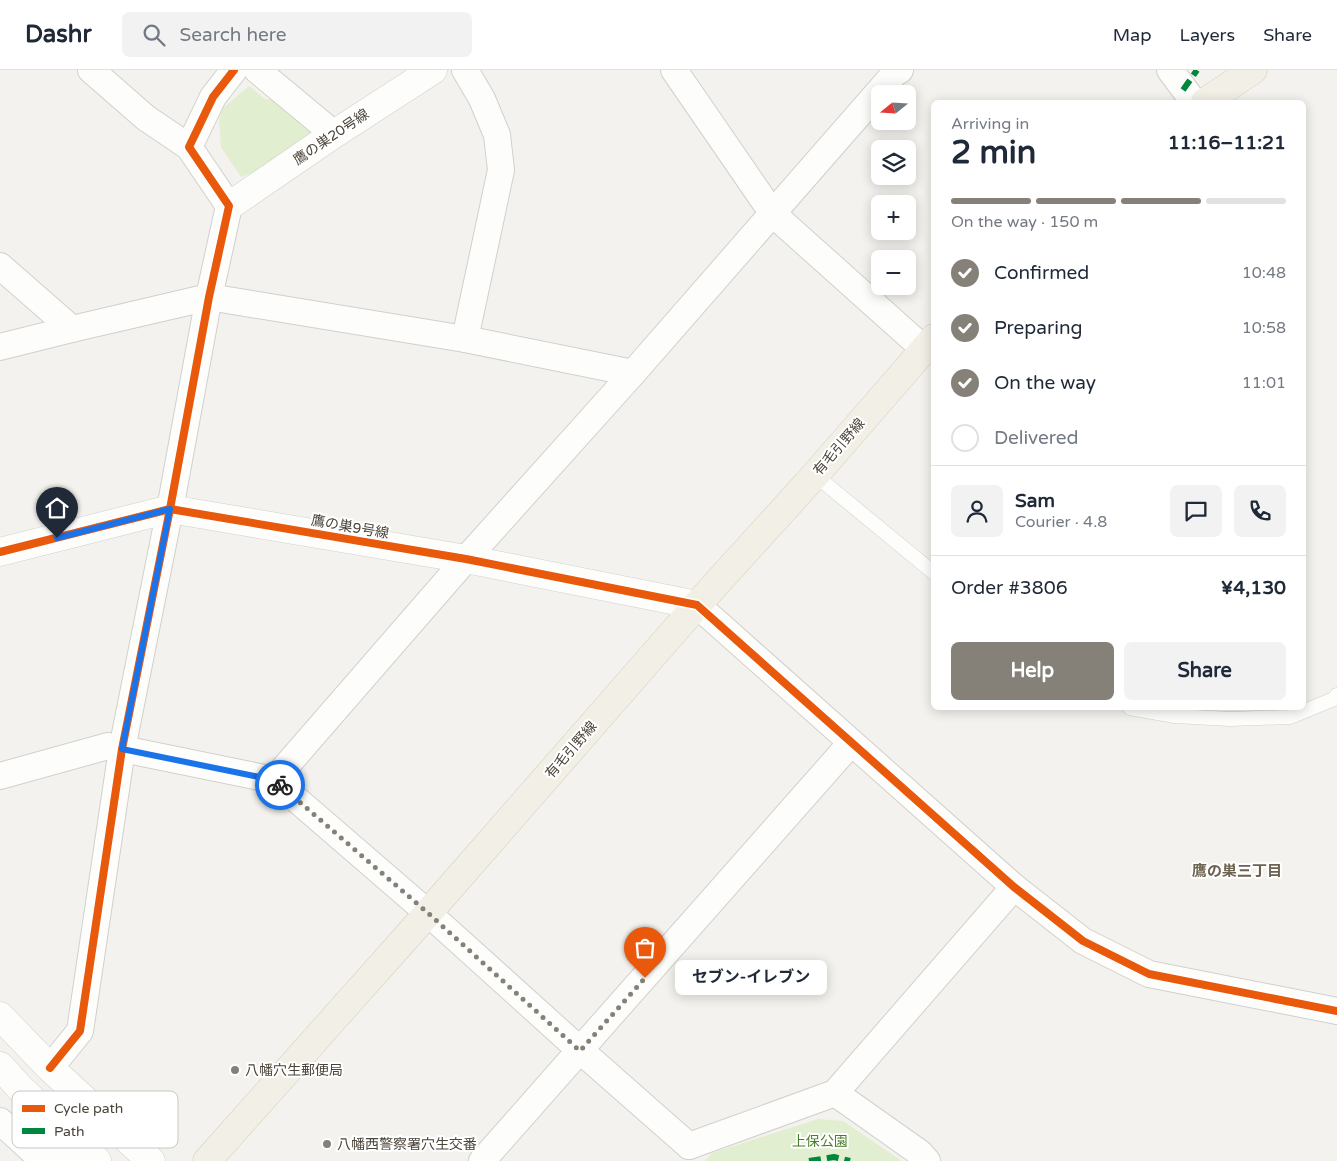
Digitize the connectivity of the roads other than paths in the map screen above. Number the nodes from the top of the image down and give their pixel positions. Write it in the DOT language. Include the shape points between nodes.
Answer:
graph roads {
  1 [pos="91,70"];
  2 [pos="234,70"];
  3 [pos="257,70"];
  4 [pos="433,70"];
  5 [pos="465,70"];
  6 [pos="674,70"];
  7 [pos="1170,70"];
  8 [pos="1253,70"];
  9 [pos="897,71"];
  10 [pos="1192,100"];
  11 [pos="1208,100"];
  12 [pos="334,134"];
  13 [pos="189,147"];
  14 [pos="229,206"];
  15 [pos="773,214"];
  16 [pos="0,266"];
  17 [pos="209,297"];
  18 [pos="72,329"];
  19 [pos="465,339"];
  20 [pos="929,344"];
  21 [pos="0,347"];
  22 [pos="633,373"];
  23 [pos="815,475"];
  24 [pos="170,509"];
  25 [pos="0,552"];
  26 [pos="466,559"];
  27 [pos="931,571"];
  28 [pos="697,605"];
  29 [pos="1337,695"];
  30 [pos="1141,710"];
  31 [pos="851,743"];
  32 [pos="122,749"];
  33 [pos="0,776"];
  34 [pos="274,780"];
  35 [pos="1014,887"];
  36 [pos="428,913"];
  37 [pos="1337,1011"];
  38 [pos="0,1016"];
  39 [pos="580,1051"];
  40 [pos="0,1066"];
  41 [pos="50,1068"];
  42 [pos="25,1091"];
  43 [pos="75,1091"];
  44 [pos="835,1093"];
  45 [pos="0,1121"];
  46 [pos="12,1132"];
  47 [pos="29,1148"];
  48 [pos="137,1148"];
  49 [pos="687,1154"];
  50 [pos="90,1155"];
  51 [pos="151,1161"];
  52 [pos="207,1161"];
  53 [pos="482,1161"];
  54 [pos="926,1161"];
  1 -- 13 [label="street" via="146,118"];
  2 -- 13 [label="street" via="213,97"];
  3 -- 12 [label="street"];
  4 -- 12 [label="street, 鷹の巣20号線"];
  5 -- 19 [label="street" via="497,135 500,170"];
  6 -- 15 [label="street"];
  7 -- 10 [label="street"];
  8 -- 11 [label="main road"];
  9 -- 15 [label="street"];
  12 -- 14 [label="street, 鷹の巣20号線"];
  13 -- 14 [label="street"];
  14 -- 17 [label="street"];
  15 -- 20 [label="street"];
  15 -- 22 [label="street"];
  16 -- 18 [label="street"];
  17 -- 18 [label="street"];
  17 -- 19 [label="street"];
  17 -- 24 [label="street"];
  18 -- 21 [label="street"];
  19 -- 22 [label="street"];
  20 -- 23 [label="main road, 有毛引野線"];
  22 -- 26 [label="street"];
  23 -- 27 [label="lane"];
  23 -- 28 [label="main road, 有毛引野線"];
  24 -- 25 [label="street, 鷹の巣9号線"];
  24 -- 26 [label="street, 鷹の巣9号線"];
  24 -- 32 [label="street"];
  26 -- 28 [label="street, 鷹の巣9号線"];
  26 -- 34 [label="street"];
  28 -- 31 [label="street"];
  28 -- 36 [label="main road, 有毛引野線"];
  29 -- 30 [label="lane" via="1290,717 1175,716"];
  31 -- 35 [label="street"];
  31 -- 39 [label="street"];
  32 -- 33 [label="street" via="108,746"];
  32 -- 34 [label="street"];
  32 -- 41 [label="street" via="80,1031"];
  34 -- 36 [label="street"];
  35 -- 37 [label="street" via="1083,941 1150,974"];
  35 -- 44 [label="street"];
  36 -- 39 [label="street"];
  36 -- 52 [label="main road, 有毛引野線"];
  38 -- 41 [label="street"];
  39 -- 49 [label="street"];
  39 -- 53 [label="street"];
  40 -- 42 [label="street"];
  41 -- 43 [label="street"];
  44 -- 49 [label="street"];
  44 -- 54 [label="street" via="920,1153"];
  45 -- 46 [label="street"];
  47 -- 50 [label="street" via="37,1155 61,1158"];
  48 -- 51 [label="street"];
}
